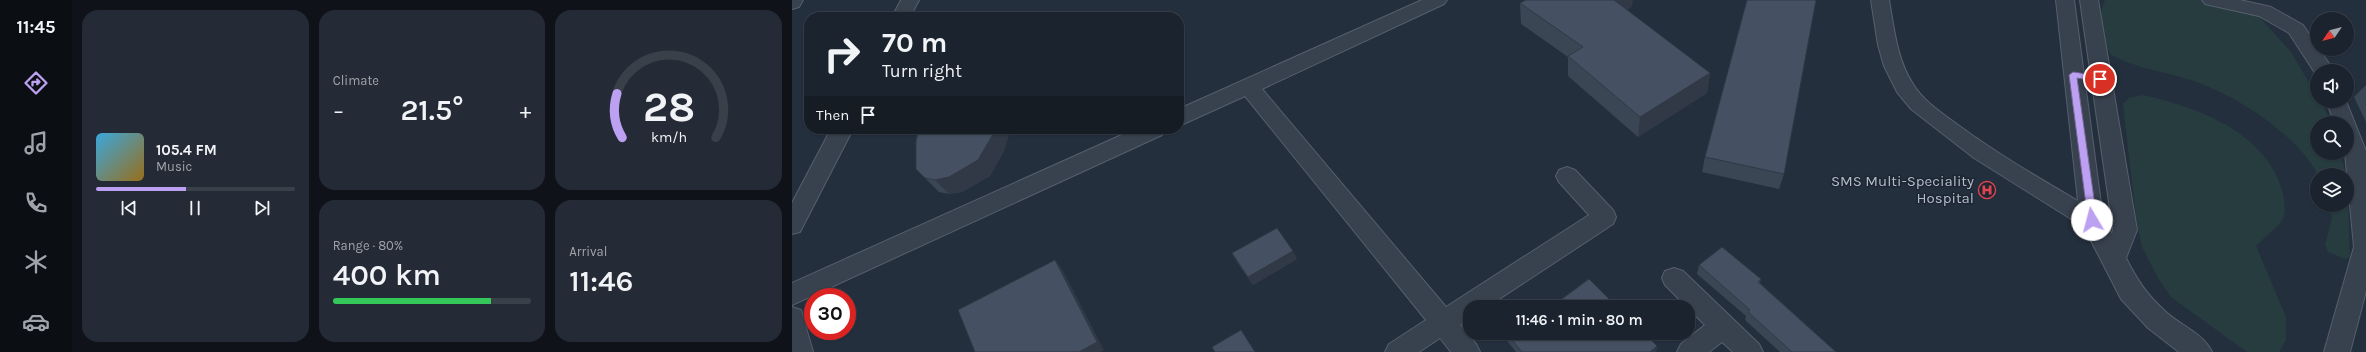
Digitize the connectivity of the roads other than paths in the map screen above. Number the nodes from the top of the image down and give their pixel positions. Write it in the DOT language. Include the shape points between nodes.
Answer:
graph roads {
  1 [pos="794,0"];
  2 [pos="910,0"];
  3 [pos="1438,0"];
  4 [pos="1880,0"];
  5 [pos="2065,0"];
  6 [pos="2089,0"];
  7 [pos="2211,0"];
  8 [pos="792,3"];
  9 [pos="904,12"];
  10 [pos="2319,64"];
  11 [pos="2073,75"];
  12 [pos="2100,79"];
  13 [pos="1248,86"];
  14 [pos="1184,116"];
  15 [pos="839,134"];
  16 [pos="1144,134"];
  17 [pos="2354,148"];
  18 [pos="1567,176"];
  19 [pos="2092,220"];
  20 [pos="792,225"];
  21 [pos="2114,258"];
  22 [pos="1674,278"];
  23 [pos="792,294"];
  24 [pos="792,318"];
  25 [pos="1443,323"];
  26 [pos="1723,326"];
  27 [pos="800,352"];
  28 [pos="1398,352"];
  29 [pos="1467,352"];
  30 [pos="1690,352"];
  31 [pos="1750,352"];
  32 [pos="2199,352"];
  33 [pos="2337,352"];
  1 -- 8 [label="street"];
  2 -- 9 [label="street"];
  3 -- 13 [label="street"];
  4 -- 19 [label="street" via="1887,48 1905,88 1929,114 2028,183"];
  5 -- 11 [label="street"];
  6 -- 12 [label="street"];
  7 -- 10 [label="street" via="2264,11 2296,29"];
  11 -- 12 [label="street"];
  11 -- 19 [label="street"];
  12 -- 21 [label="street" via="2125,230"];
  13 -- 14 [label="street"];
  13 -- 25 [label="street"];
  15 -- 20 [label="street"];
  16 -- 23 [label="street"];
  17 -- 33 [label="street" via="2366,247"];
  18 -- 25 [label="street" via="1604,216"];
  19 -- 21 [label="street"];
  21 -- 32 [label="street" via="2130,292 2157,320"];
  22 -- 26 [label="street"];
  24 -- 27 [label="street"];
  25 -- 28 [label="street"];
  25 -- 29 [label="street"];
  26 -- 30 [label="street"];
  26 -- 31 [label="street"];
}
